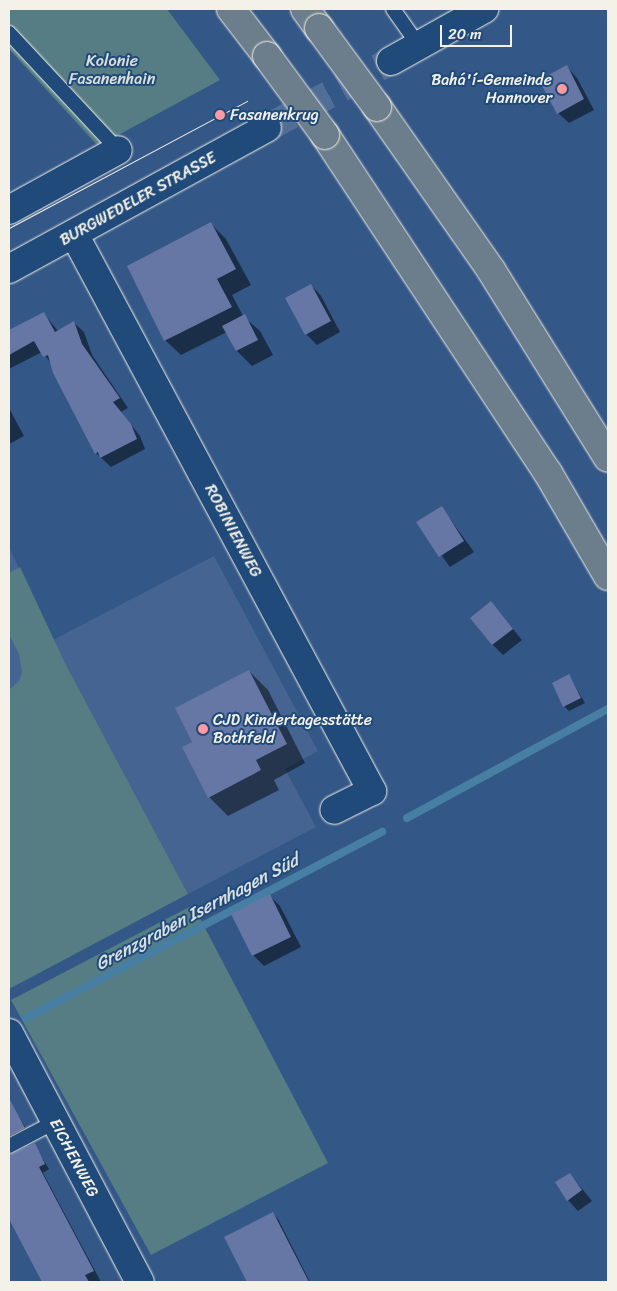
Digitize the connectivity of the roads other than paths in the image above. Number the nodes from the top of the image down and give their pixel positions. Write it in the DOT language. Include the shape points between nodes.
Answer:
graph roads {
  1 [pos="231,9"];
  2 [pos="392,9"];
  3 [pos="476,11"];
  4 [pos="312,18"];
  5 [pos="9,33"];
  6 [pos="419,46"];
  7 [pos="391,61"];
  8 [pos="267,128"];
  9 [pos="118,150"];
  10 [pos="9,210"];
  11 [pos="74,234"];
  12 [pos="9,269"];
  13 [pos="608,458"];
  14 [pos="608,576"];
  15 [pos="334,810"];
  16 [pos="9,1033"];
  17 [pos="55,1122"];
  18 [pos="9,1146"];
  19 [pos="140,1282"];
  1 -- 14 [label="highway, bridge" via="325,134 548,473"];
  2 -- 6 [label="lane"];
  3 -- 6 [label="street"];
  4 -- 13 [label="highway, bridge" via="491,270"];
  5 -- 9 [label="lane"];
  6 -- 7 [label="street"];
  8 -- 11 [label="street, BURGWEDELER STRASSE"];
  9 -- 10 [label="street"];
  11 -- 12 [label="street, BURGWEDELER STRASSE"];
  11 -- 15 [label="street, ROBINIENWEG" via="372,791"];
  16 -- 17 [label="street, EICHENWEG"];
  17 -- 18 [label="lane"];
  17 -- 19 [label="street, EICHENWEG"];
}
